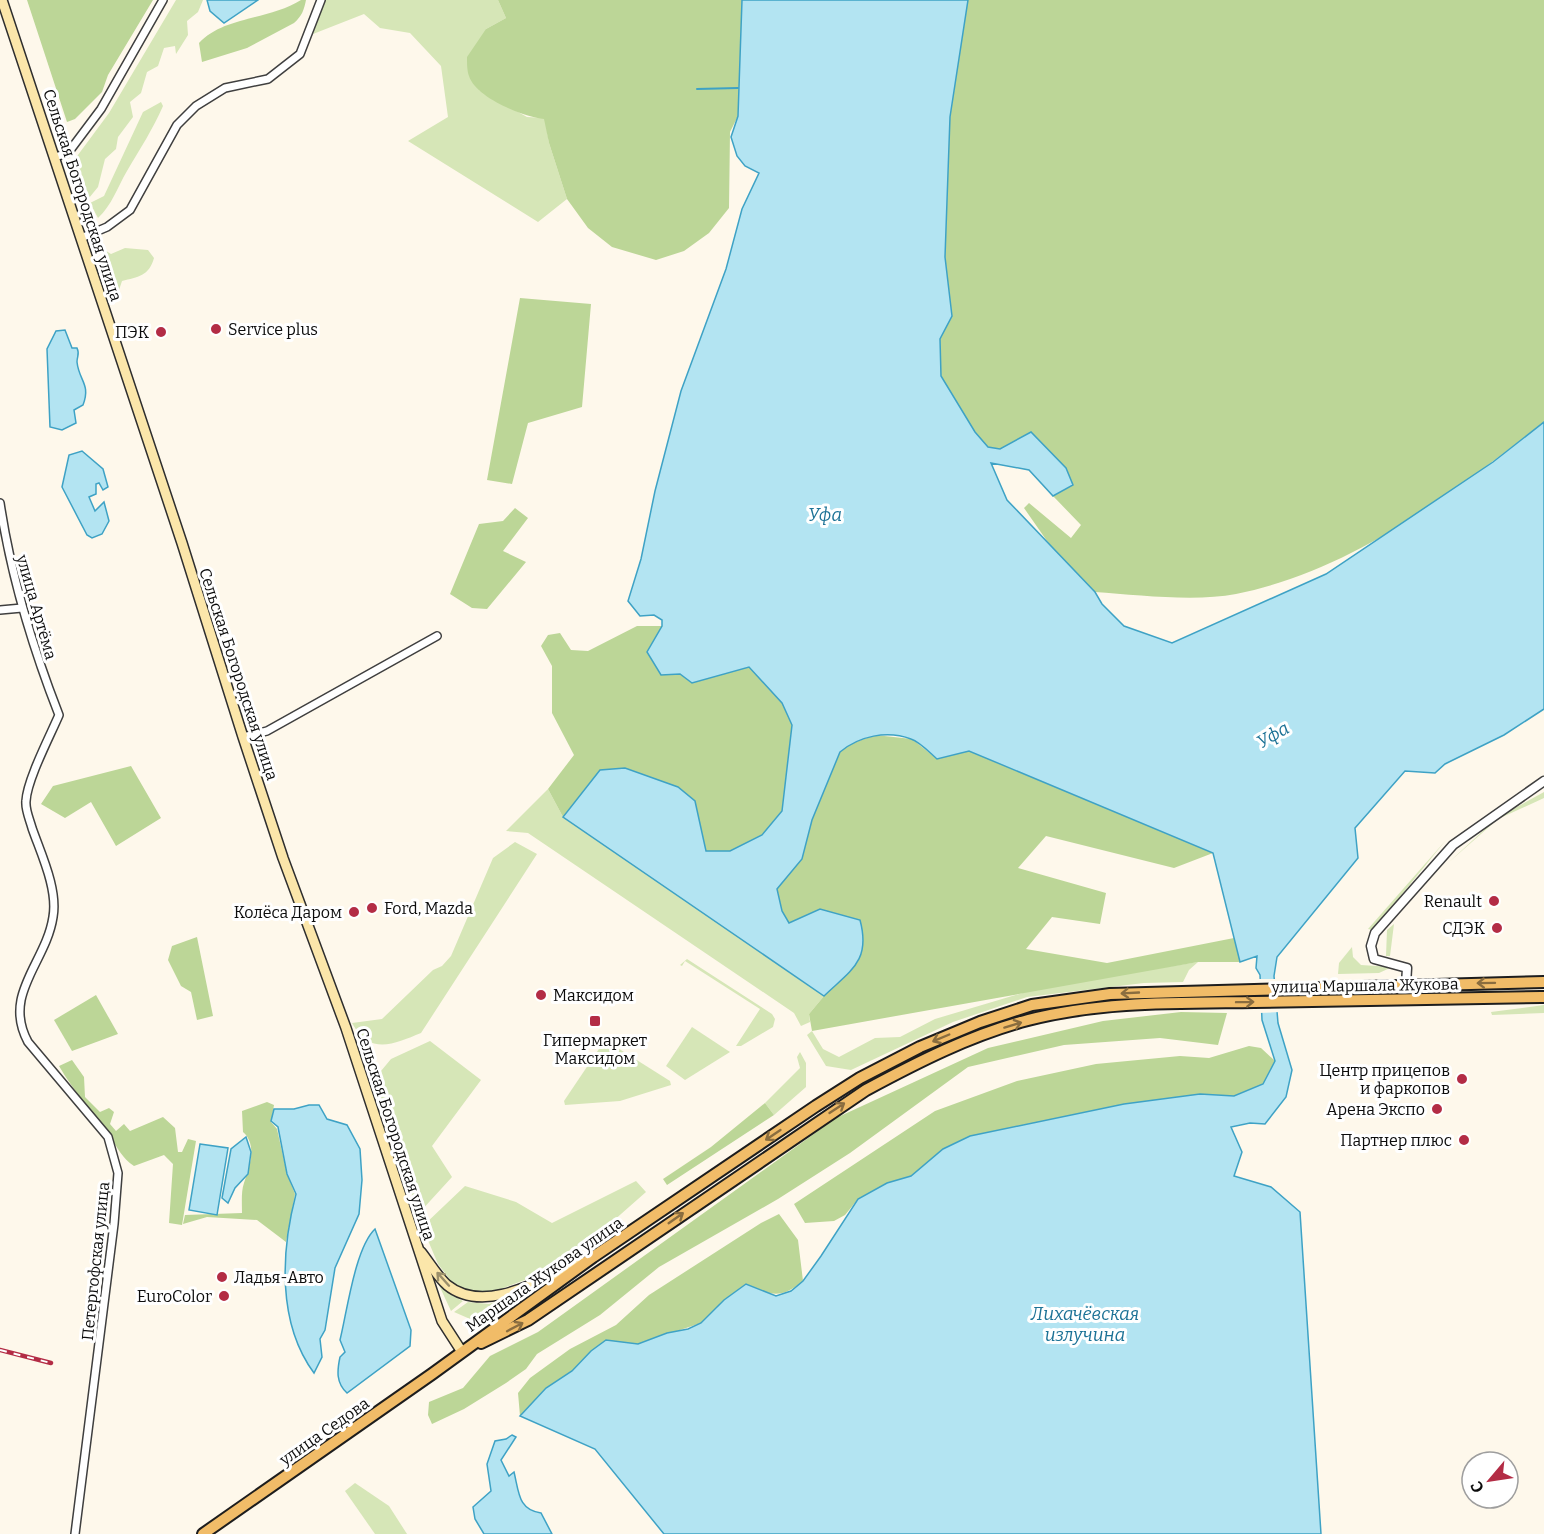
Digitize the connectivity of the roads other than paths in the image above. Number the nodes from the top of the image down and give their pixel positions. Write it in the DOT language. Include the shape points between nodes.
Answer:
graph roads {
  1 [pos="2,0"];
  2 [pos="163,0"];
  3 [pos="321,0"];
  4 [pos="55,157"];
  5 [pos="81,238"];
  6 [pos="0,503"];
  7 [pos="22,608"];
  8 [pos="0,609"];
  9 [pos="437,636"];
  10 [pos="59,715"];
  11 [pos="243,737"];
  12 [pos="1544,781"];
  13 [pos="1544,982"];
  14 [pos="1406,985"];
  15 [pos="1188,990"];
  16 [pos="1544,997"];
  17 [pos="1186,1003"];
  18 [pos="416,1245"];
  19 [pos="592,1257"];
  20 [pos="462,1352"];
  21 [pos="75,1534"];
  22 [pos="203,1534"];
  1 -- 4 [label="main road, Сельская Богородская улица"];
  2 -- 4 [label="street" via="101,109 68,153"];
  3 -- 5 [label="street" via="300,54 268,79 225,88 196,106 177,125 130,210 107,227"];
  4 -- 5 [label="main road, Сельская Богородская улица"];
  5 -- 11 [label="main road, Сельская Богородская улица"];
  6 -- 7 [label="street, улица Артёма" via="8,556"];
  7 -- 8 [label="street"];
  7 -- 10 [label="street, улица Артёма" via="34,653"];
  9 -- 11 [label="street" via="267,731"];
  10 -- 21 [label="street, Петергофская улица" via="26,801 52,896 53,916 24,988 20,1026 28,1042 108,1137 118,1173"];
  11 -- 18 [label="main road, Сельская Богородская улица" via="346,1028"];
  12 -- 14 [label="street" via="1453,845 1375,933 1371,945 1374,959 1407,968"];
  13 -- 14 [label="main road, улица Маршала Жукова, one-way"];
  14 -- 15 [label="main road, улица Маршала Жукова"];
  15 -- 19 [label="main road, Маршала Жукова улица, one-way" via="1110,994 1032,1005 920,1047 816,1106"];
  17 -- 16 [label="main road, улица Маршала Жукова, one-way"];
  20 -- 17 [label="main road, Маршала Жукова улица, one-way" via="528,1320 832,1111 905,1068 985,1033 1030,1020 1120,1006"];
  19 -- 18 [label="main road, one-way" via="524,1287 477,1298 446,1284"];
  18 -- 20 [label="main road, Сельская Богородская улица" via="442,1321"];
  19 -- 20 [label="main road, Маршала Жукова улица"];
  20 -- 22 [label="main road, улица Седова"];
}
